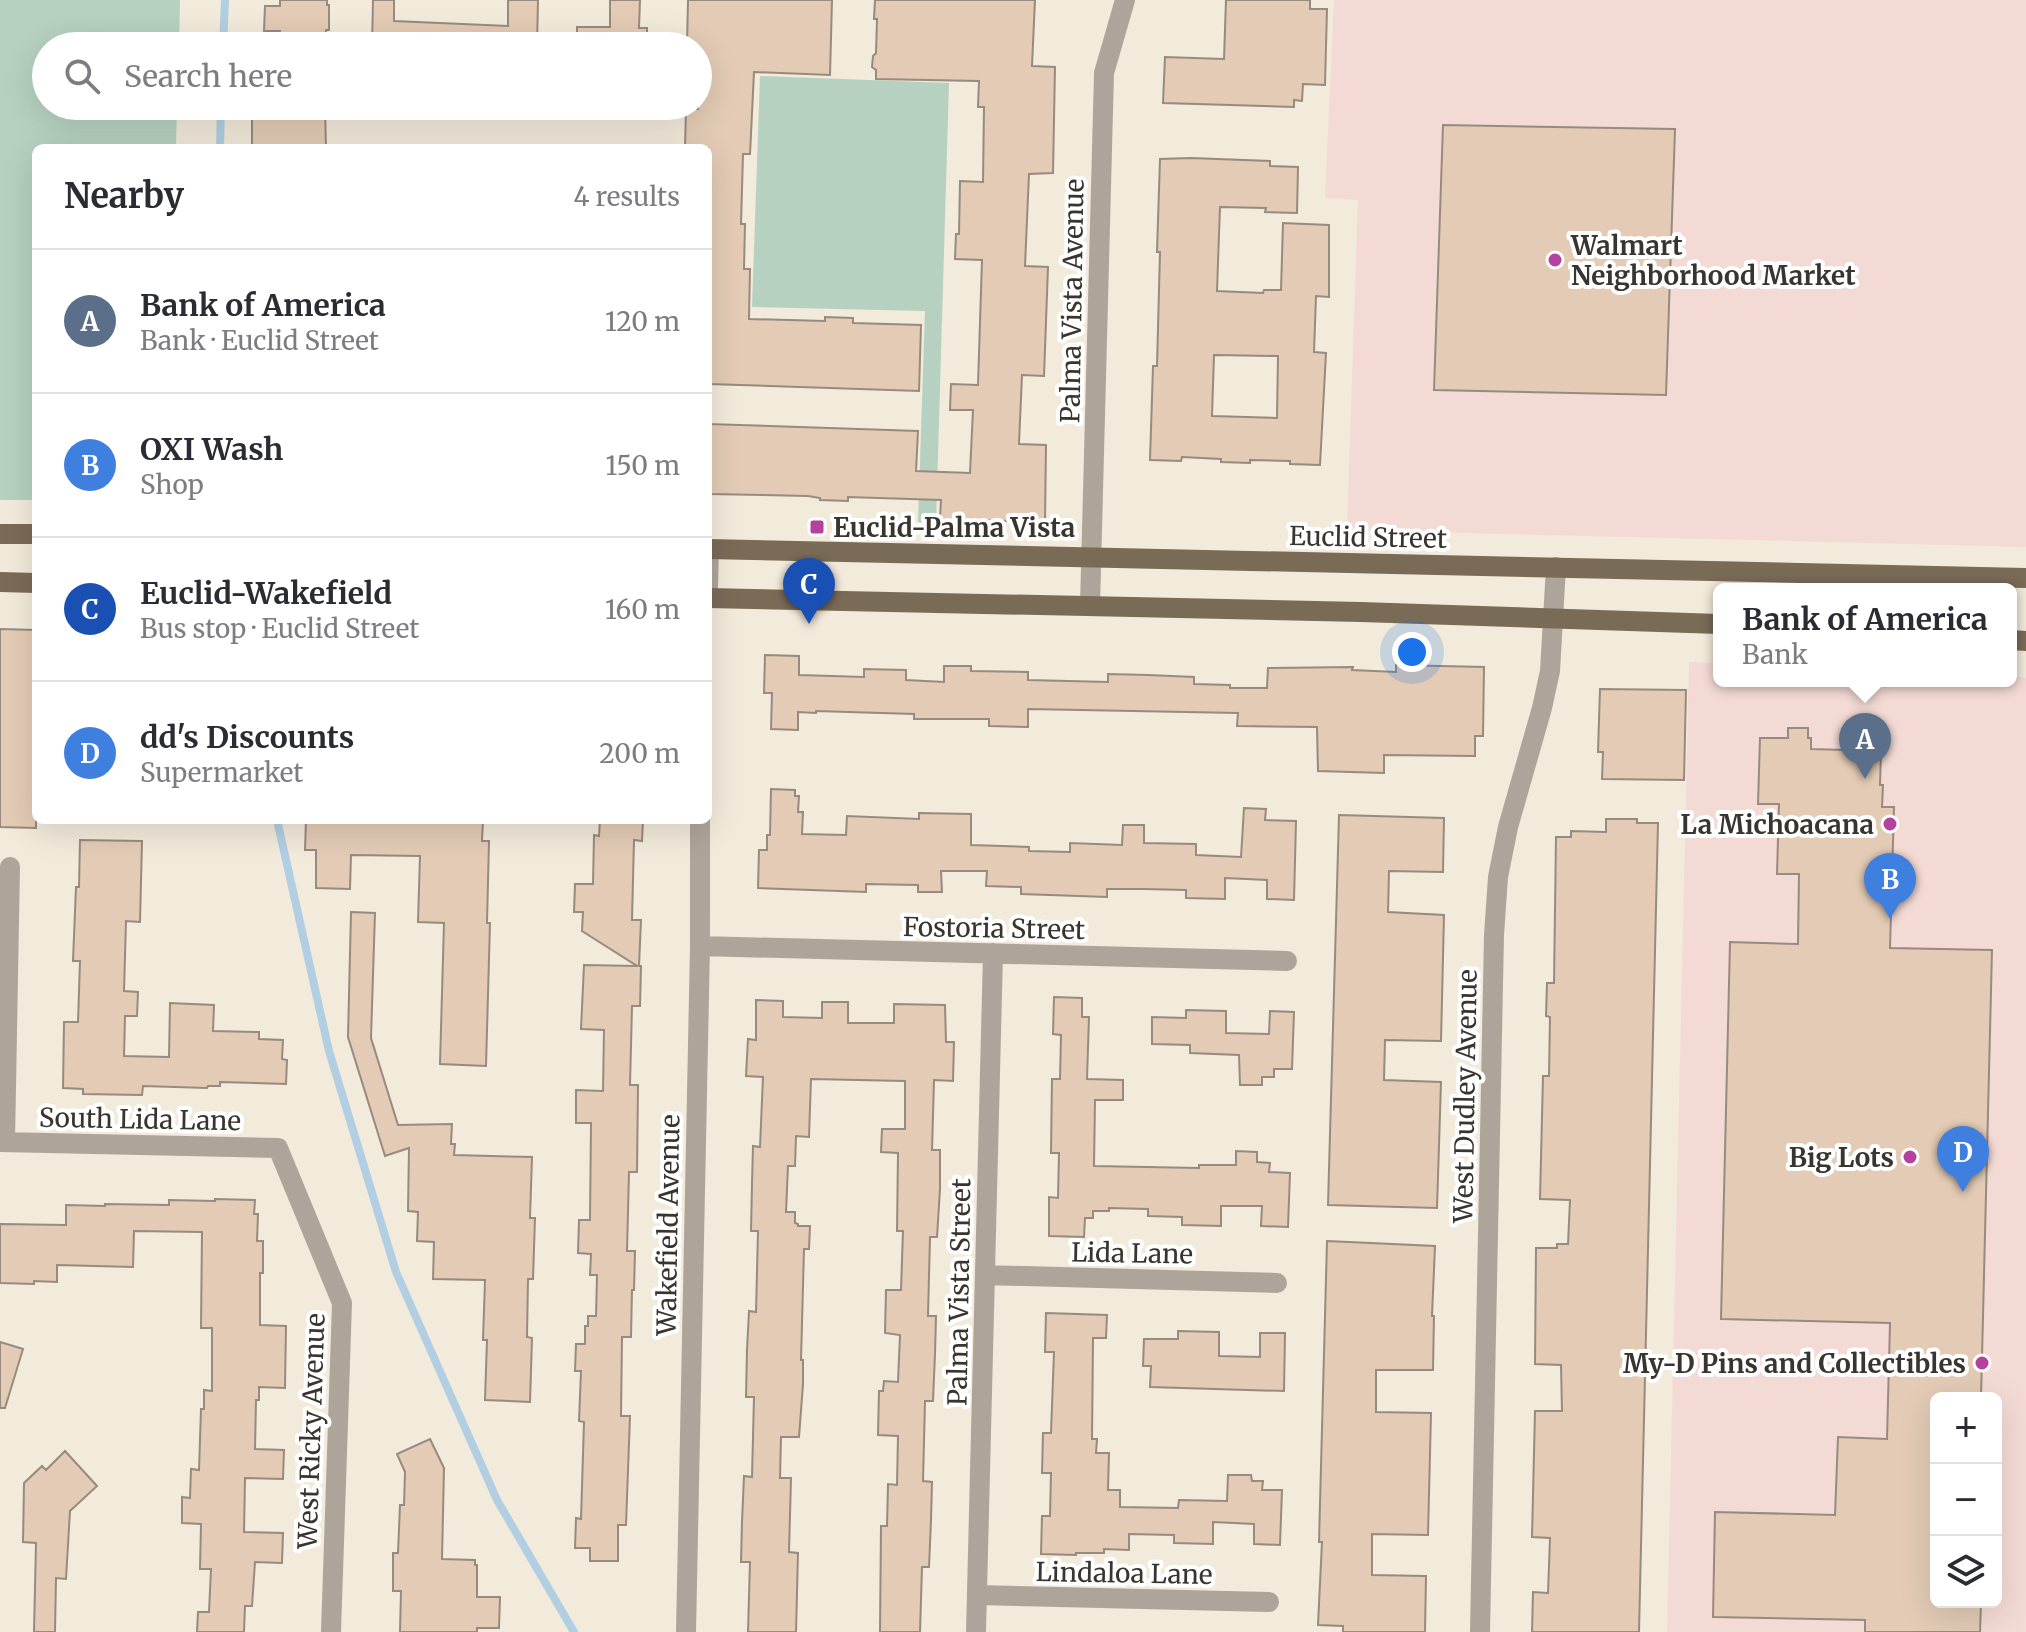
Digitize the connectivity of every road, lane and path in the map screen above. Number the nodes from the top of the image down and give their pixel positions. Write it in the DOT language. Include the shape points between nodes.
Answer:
graph roads {
  1 [pos="1125,0"];
  2 [pos="0,534"];
  3 [pos="32,534"];
  4 [pos="712,549"];
  5 [pos="1093,557"];
  6 [pos="1556,567"];
  7 [pos="2026,578"];
  8 [pos="0,582"];
  9 [pos="32,583"];
  10 [pos="712,598"];
  11 [pos="1090,606"];
  12 [pos="1554,618"];
  13 [pos="1713,624"];
  14 [pos="700,824"];
  15 [pos="10,867"];
  16 [pos="700,946"];
  17 [pos="993,953"];
  18 [pos="1287,961"];
  19 [pos="3,1142"];
  20 [pos="278,1148"];
  21 [pos="985,1275"];
  22 [pos="1277,1283"];
  23 [pos="977,1595"];
  24 [pos="1269,1602"];
  25 [pos="331,1632"];
  26 [pos="686,1632"];
  27 [pos="976,1632"];
  28 [pos="1480,1632"];
  1 -- 5 [label="street, Palma Vista Avenue" via="1104,73"];
  2 -- 3 [label="main road"];
  4 -- 5 [label="main road, Euclid Street"];
  5 -- 6 [label="main road, Euclid Street"];
  5 -- 11 [label="street, Palma Vista Avenue"];
  6 -- 7 [label="main road, Euclid Street"];
  6 -- 12 [label="street, West Dudley Avenue"];
  8 -- 9 [label="main road"];
  10 -- 11 [label="main road"];
  11 -- 12 [label="main road"];
  12 -- 13 [label="main road"];
  12 -- 28 [label="street, West Dudley Avenue" via="1542,708 1498,877"];
  14 -- 16 [label="street, Wakefield Avenue"];
  15 -- 19 [label="street"];
  16 -- 17 [label="street, Fostoria Street"];
  16 -- 26 [label="street, Wakefield Avenue"];
  17 -- 18 [label="street, Fostoria Street"];
  17 -- 21 [label="street, Palma Vista Street"];
  19 -- 20 [label="street, South Lida Lane"];
  20 -- 25 [label="street, West Ricky Avenue" via="342,1303"];
  21 -- 22 [label="street, Lida Lane"];
  21 -- 23 [label="street, Palma Vista Street"];
  23 -- 24 [label="street, Lindaloa Lane"];
  23 -- 27 [label="street, Palma Vista Street"];
}
